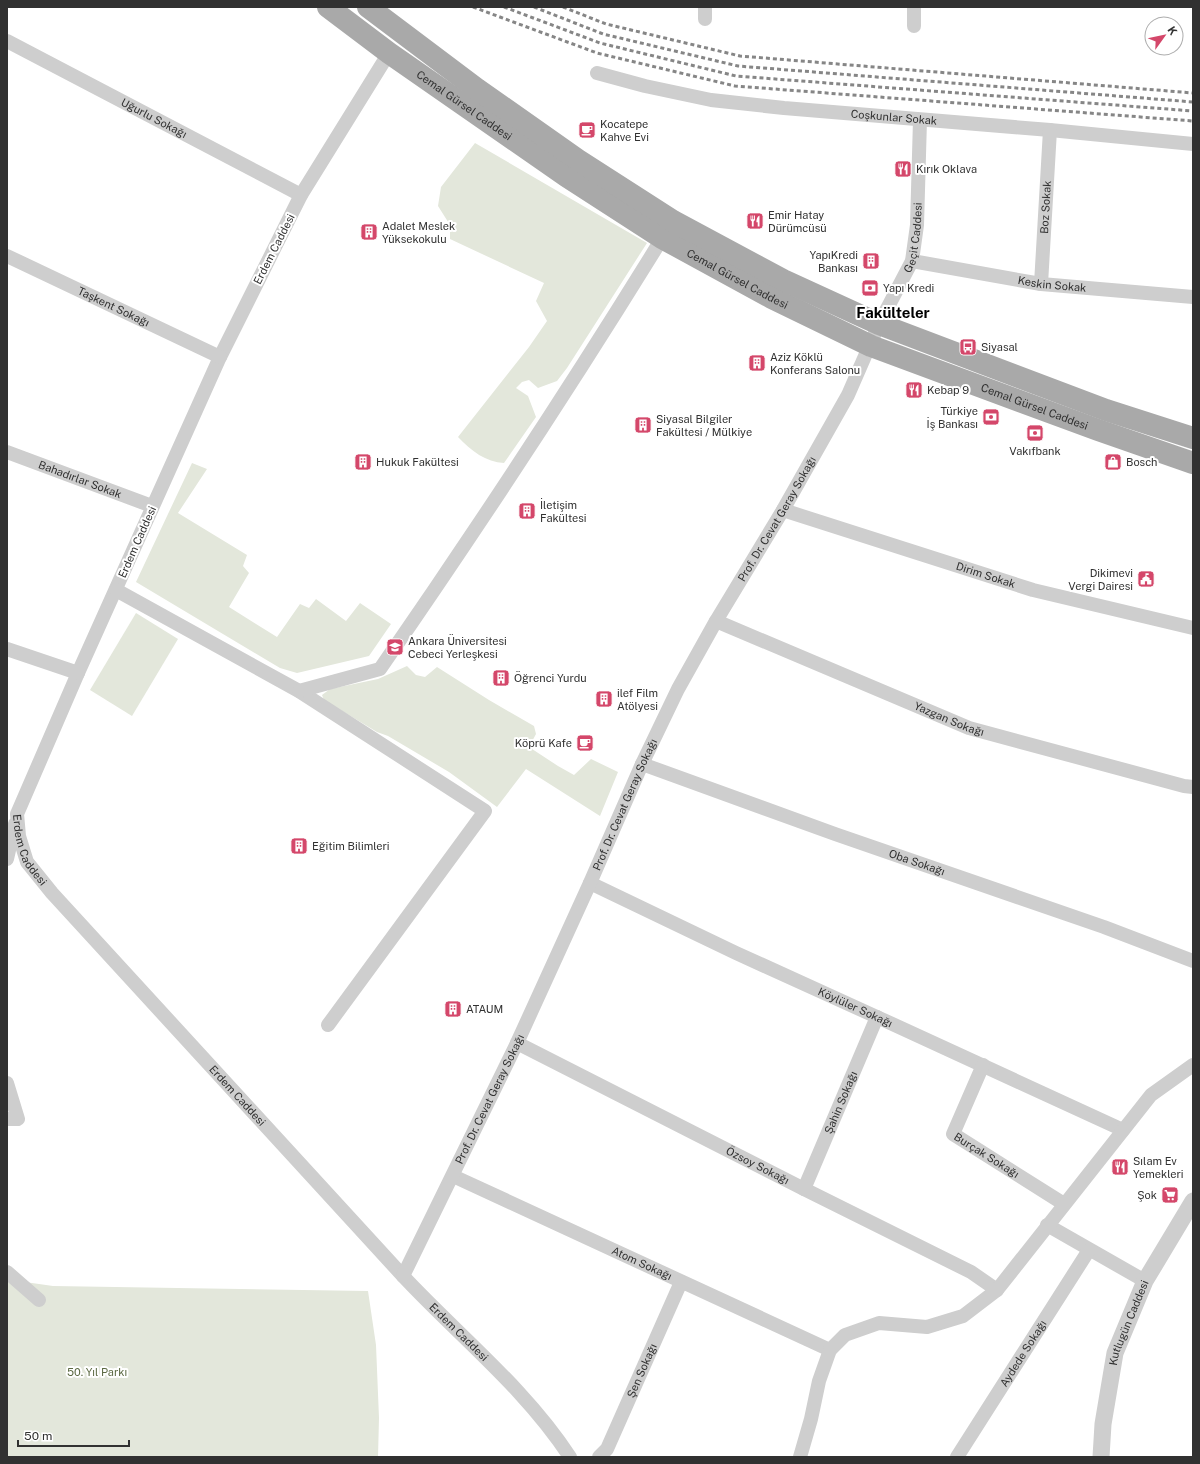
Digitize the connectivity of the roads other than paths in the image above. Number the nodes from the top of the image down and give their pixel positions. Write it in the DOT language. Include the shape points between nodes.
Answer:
graph roads {
  1 [pos="328,7"];
  2 [pos="368,7"];
  3 [pos="914,7"];
  4 [pos="914,26"];
  5 [pos="7,41"];
  6 [pos="389,53"];
  7 [pos="597,73"];
  8 [pos="920,120"];
  9 [pos="1050,130"];
  10 [pos="1193,144"];
  11 [pos="301,195"];
  12 [pos="667,230"];
  13 [pos="7,256"];
  14 [pos="912,261"];
  15 [pos="1040,284"];
  16 [pos="1193,297"];
  17 [pos="879,324"];
  18 [pos="871,346"];
  19 [pos="220,357"];
  20 [pos="1193,438"];
  21 [pos="7,452"];
  22 [pos="1193,463"];
  23 [pos="152,506"];
  24 [pos="783,510"];
  25 [pos="116,590"];
  26 [pos="716,621"];
  27 [pos="1193,628"];
  28 [pos="7,649"];
  29 [pos="78,673"];
  30 [pos="299,691"];
  31 [pos="642,764"];
  32 [pos="1193,787"];
  33 [pos="12,816"];
  34 [pos="7,859"];
  35 [pos="590,883"];
  36 [pos="1193,961"];
  37 [pos="877,1017"];
  38 [pos="328,1025"];
  39 [pos="517,1043"];
  40 [pos="983,1065"];
  41 [pos="1193,1065"];
  42 [pos="7,1082"];
  43 [pos="13,1118"];
  44 [pos="1123,1130"];
  45 [pos="453,1176"];
  46 [pos="804,1189"];
  47 [pos="1193,1201"];
  48 [pos="1064,1204"];
  49 [pos="1047,1226"];
  50 [pos="1089,1250"];
  51 [pos="7,1272"];
  52 [pos="404,1276"];
  53 [pos="1145,1281"];
  54 [pos="681,1282"];
  55 [pos="997,1290"];
  56 [pos="39,1300"];
  57 [pos="830,1350"];
  58 [pos="570,1457"];
  59 [pos="599,1457"];
  60 [pos="800,1457"];
  61 [pos="957,1457"];
  62 [pos="1101,1457"];
  1 -- 6 [label="main road, Cemal Gürsel Caddesi"];
  2 -- 12 [label="main road, Cemal Gürsel Caddesi" via="477,89 566,151"];
  3 -- 4 [label="street"];
  5 -- 11 [label="street, Uğurlu Sokağı"];
  6 -- 11 [label="street, Erdem Caddesi"];
  6 -- 12 [label="main road, Cemal Gürsel Caddesi" via="566,176"];
  7 -- 8 [label="street, Coşkunlar Sokak" via="711,100"];
  8 -- 9 [label="street, Coşkunlar Sokak"];
  8 -- 14 [label="street, Geçit Caddesi" via="918,225"];
  9 -- 10 [label="street, Coşkunlar Sokak"];
  9 -- 15 [label="street, Boz Sokak"];
  11 -- 19 [label="street, Erdem Caddesi"];
  12 -- 17 [label="main road, Cemal Gürsel Caddesi"];
  12 -- 18 [label="main road, Cemal Gürsel Caddesi" via="772,298"];
  12 -- 30 [label="street" via="609,324 380,669"];
  13 -- 19 [label="street, Taşkent Sokağı"];
  14 -- 15 [label="street, Keskin Sokak"];
  14 -- 17 [label="street, Geçit Caddesi"];
  15 -- 16 [label="street, Keskin Sokak"];
  17 -- 18 [label="street, Geçit Caddesi"];
  17 -- 20 [label="main road, Cemal Gürsel Caddesi" via="1106,410"];
  18 -- 22 [label="main road, Cemal Gürsel Caddesi"];
  18 -- 24 [label="street, Prof. Dr. Cevat Geray Sokağı" via="848,396"];
  19 -- 23 [label="street, Erdem Caddesi"];
  21 -- 23 [label="street, Bahadırlar Sokak"];
  23 -- 25 [label="street, Erdem Caddesi"];
  24 -- 26 [label="street, Prof. Dr. Cevat Geray Sokağı"];
  24 -- 27 [label="street, Dirim Sokak" via="1034,590"];
  25 -- 29 [label="street, Erdem Caddesi"];
  25 -- 30 [label="street"];
  26 -- 31 [label="street, Prof. Dr. Cevat Geray Sokağı" via="678,689"];
  26 -- 32 [label="street, Yazgan Sokağı" via="969,728"];
  28 -- 29 [label="street"];
  29 -- 33 [label="street, Erdem Caddesi"];
  30 -- 38 [label="street" via="485,812"];
  31 -- 35 [label="street, Prof. Dr. Cevat Geray Sokağı"];
  31 -- 36 [label="street, Oba Sokağı" via="1104,927"];
  33 -- 34 [label="street"];
  33 -- 52 [label="street, Erdem Caddesi" via="27,862 52,893"];
  35 -- 37 [label="street, Köylüler Sokağı" via="736,954"];
  35 -- 39 [label="street, Prof. Dr. Cevat Geray Sokağı"];
  37 -- 40 [label="street, Köylüler Sokağı"];
  37 -- 46 [label="street, Şahin Sokağı"];
  39 -- 45 [label="street, Prof. Dr. Cevat Geray Sokağı"];
  39 -- 46 [label="street, Özsoy Sokağı"];
  40 -- 44 [label="street, Köylüler Sokağı"];
  40 -- 48 [label="street, Burçak Sokağı" via="953,1134"];
  41 -- 44 [label="street" via="1151,1095"];
  42 -- 43 [label="street"];
  44 -- 48 [label="street"];
  45 -- 52 [label="street, Prof. Dr. Cevat Geray Sokağı"];
  45 -- 54 [label="street, Atom Sokağı"];
  46 -- 55 [label="street, Özsoy Sokağı" via="971,1272"];
  47 -- 53 [label="street, Kutlugün Caddesi"];
  48 -- 49 [label="street"];
  49 -- 50 [label="street"];
  49 -- 55 [label="street"];
  50 -- 53 [label="street"];
  50 -- 61 [label="street, Aydede Sokağı"];
  51 -- 56 [label="street"];
  52 -- 58 [label="street, Erdem Caddesi" via="511,1385 540,1417"];
  53 -- 62 [label="street, Kutlugün Caddesi" via="1115,1353 1103,1424"];
  54 -- 57 [label="street, Atom Sokağı"];
  54 -- 59 [label="street, Şen Sokağı" via="607,1449"];
  55 -- 57 [label="street" via="963,1316 927,1327 880,1323 845,1335"];
  57 -- 60 [label="street" via="819,1381"];
}
